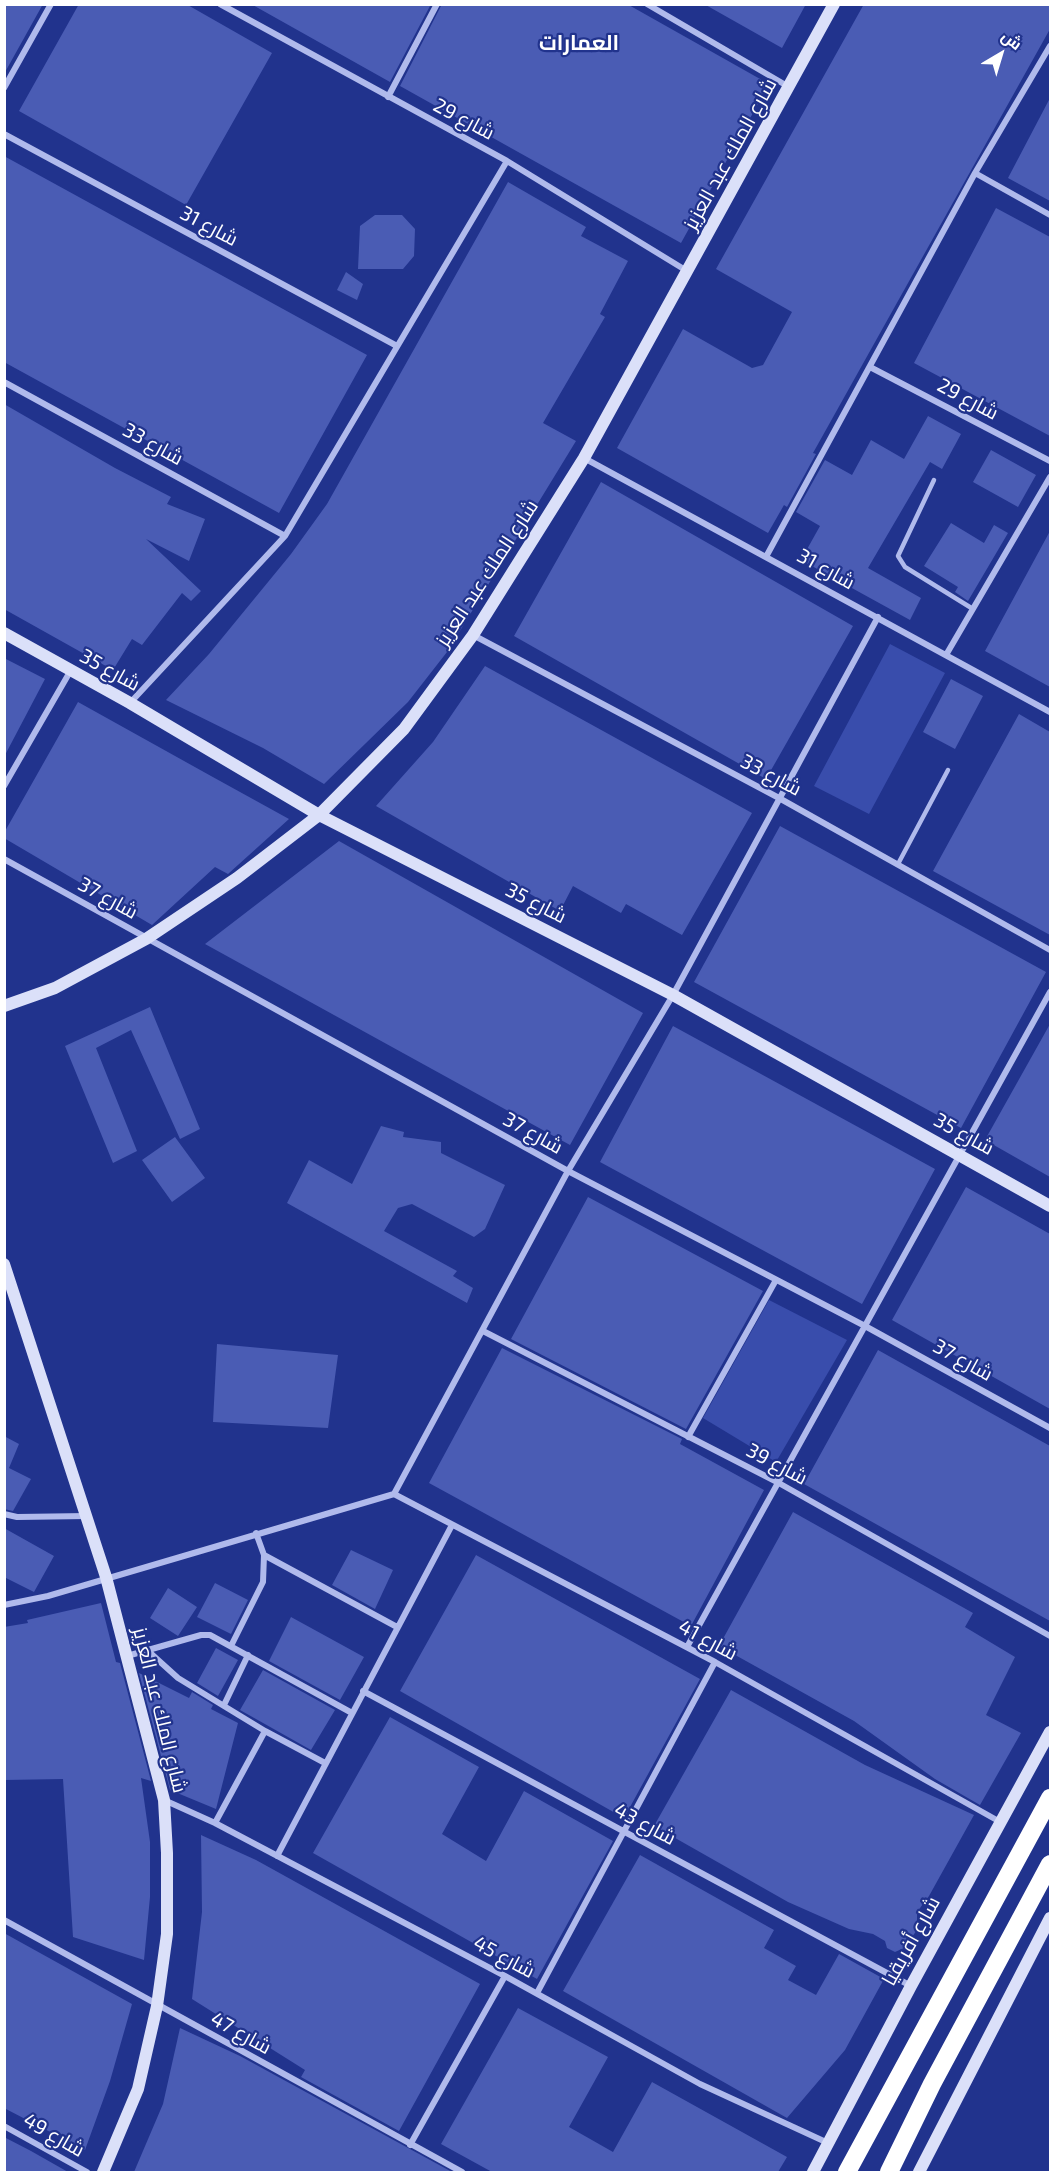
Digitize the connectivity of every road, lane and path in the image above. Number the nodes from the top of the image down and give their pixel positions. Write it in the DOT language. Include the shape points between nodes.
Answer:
graph roads {
  1 [pos="51,4"];
  2 [pos="220,4"];
  3 [pos="437,4"];
  4 [pos="647,4"];
  5 [pos="834,4"];
  6 [pos="1050,46"];
  7 [pos="790,87"];
  8 [pos="4,88"];
  9 [pos="388,97"];
  10 [pos="4,134"];
  11 [pos="507,161"];
  12 [pos="975,173"];
  13 [pos="1050,215"];
  14 [pos="687,271"];
  15 [pos="397,346"];
  16 [pos="870,367"];
  17 [pos="4,382"];
  18 [pos="584,458"];
  19 [pos="1050,461"];
  20 [pos="1050,477"];
  21 [pos="934,480"];
  22 [pos="285,536"];
  23 [pos="766,555"];
  24 [pos="973,609"];
  25 [pos="878,617"];
  26 [pos="4,633"];
  27 [pos="472,634"];
  28 [pos="946,655"];
  29 [pos="71,670"];
  30 [pos="130,703"];
  31 [pos="1050,712"];
  32 [pos="948,770"];
  33 [pos="4,786"];
  34 [pos="779,798"];
  35 [pos="319,815"];
  36 [pos="4,859"];
  37 [pos="898,864"];
  38 [pos="146,939"];
  39 [pos="1050,950"];
  40 [pos="1050,992"];
  41 [pos="673,995"];
  42 [pos="4,1006"];
  43 [pos="961,1154"];
  44 [pos="568,1171"];
  45 [pos="1050,1206"];
  46 [pos="4,1264"];
  47 [pos="776,1280"];
  48 [pos="866,1326"];
  49 [pos="483,1331"];
  50 [pos="1050,1428"];
  51 [pos="688,1437"];
  52 [pos="777,1482"];
  53 [pos="394,1494"];
  54 [pos="4,1514"];
  55 [pos="87,1516"];
  56 [pos="452,1525"];
  57 [pos="256,1533"];
  58 [pos="264,1555"];
  59 [pos="106,1577"];
  60 [pos="4,1605"];
  61 [pos="397,1627"];
  62 [pos="1050,1636"];
  63 [pos="231,1646"];
  64 [pos="687,1647"];
  65 [pos="147,1650"];
  66 [pos="248,1655"];
  67 [pos="127,1656"];
  68 [pos="715,1662"];
  69 [pos="363,1691"];
  70 [pos="224,1705"];
  71 [pos="352,1713"];
  72 [pos="265,1731"];
  73 [pos="1050,1732"];
  74 [pos="325,1763"];
  75 [pos="1050,1799"];
  76 [pos="164,1800"];
  77 [pos="1002,1822"];
  78 [pos="215,1823"];
  79 [pos="625,1832"];
  80 [pos="277,1856"];
  81 [pos="1050,1864"];
  82 [pos="1050,1918"];
  83 [pos="4,1920"];
  84 [pos="505,1976"];
  85 [pos="911,1986"];
  86 [pos="537,1993"];
  87 [pos="157,2006"];
  88 [pos="4,2126"];
  89 [pos="828,2143"];
  90 [pos="410,2145"];
  91 [pos="449,2165"];
  92 [pos="87,2172"];
  93 [pos="103,2172"];
  94 [pos="445,2172"];
  95 [pos="462,2172"];
  96 [pos="813,2172"];
  97 [pos="847,2172"];
  98 [pos="889,2172"];
  99 [pos="919,2172"];
  1 -- 8 [label="street"];
  2 -- 9 [label="street, شارع 29"];
  3 -- 9 [label="street"];
  4 -- 7 [label="street"];
  5 -- 7 [label="street, شارع الملك عبد العزيز"];
  6 -- 12 [label="street"];
  7 -- 14 [label="street, شارع الملك عبد العزيز"];
  9 -- 11 [label="street, شارع 29"];
  10 -- 15 [label="street, شارع 31"];
  11 -- 14 [label="street, شارع 29"];
  11 -- 15 [label="street"];
  12 -- 13 [label="street"];
  12 -- 16 [label="street"];
  14 -- 18 [label="street, شارع الملك عبد العزيز"];
  15 -- 22 [label="street"];
  16 -- 19 [label="street, شارع 29"];
  16 -- 23 [label="street"];
  17 -- 22 [label="street, شارع 33"];
  18 -- 23 [label="street, شارع 31"];
  18 -- 27 [label="street, شارع الملك عبد العزيز"];
  20 -- 24 [label="street"];
  21 -- 24 [label="lane" via="898,556 904,567"];
  22 -- 30 [label="street"];
  23 -- 25 [label="street, شارع 31"];
  24 -- 28 [label="street"];
  25 -- 28 [label="street, شارع 31"];
  25 -- 34 [label="street"];
  26 -- 29 [label="street, شارع 35"];
  27 -- 34 [label="street, شارع 33"];
  27 -- 35 [label="street, شارع الملك عبد العزيز" via="404,729"];
  28 -- 31 [label="street, شارع 31"];
  29 -- 30 [label="street, شارع 35"];
  29 -- 33 [label="street"];
  30 -- 35 [label="street, شارع 35"];
  32 -- 37 [label="lane"];
  34 -- 37 [label="street, شارع 33"];
  34 -- 41 [label="street"];
  35 -- 38 [label="street, شارع الملك عبد العزيز" via="237,878"];
  35 -- 41 [label="street, شارع 35"];
  36 -- 38 [label="street, شارع 37"];
  37 -- 39 [label="street, شارع 33"];
  38 -- 42 [label="street, شارع الملك عبد العزيز" via="55,988"];
  38 -- 44 [label="street, شارع 37"];
  40 -- 43 [label="street"];
  41 -- 43 [label="street, شارع 35"];
  41 -- 44 [label="street"];
  43 -- 45 [label="street, شارع 35"];
  43 -- 48 [label="street"];
  44 -- 47 [label="street, شارع 37"];
  44 -- 49 [label="street"];
  46 -- 55 [label="street, شارع الملك عبد العزيز"];
  47 -- 48 [label="street, شارع 37"];
  47 -- 51 [label="street"];
  48 -- 50 [label="street, شارع 37"];
  48 -- 52 [label="street"];
  49 -- 51 [label="street, شارع 39"];
  49 -- 53 [label="street"];
  51 -- 52 [label="street, شارع 39"];
  52 -- 62 [label="street, شارع 39"];
  52 -- 64 [label="street"];
  53 -- 56 [label="street, شارع 41"];
  53 -- 57 [label="street"];
  54 -- 55 [label="street"];
  55 -- 59 [label="street, شارع الملك عبد العزيز"];
  56 -- 61 [label="street"];
  56 -- 64 [label="street, شارع 41"];
  57 -- 58 [label="street"];
  57 -- 59 [label="street"];
  58 -- 61 [label="street"];
  58 -- 63 [label="street" via="263,1582"];
  59 -- 60 [label="street"];
  59 -- 67 [label="street, شارع الملك عبد العزيز"];
  61 -- 69 [label="street"];
  63 -- 65 [label="street" via="210,1635 201,1635"];
  63 -- 66 [label="street"];
  64 -- 68 [label="street, شارع 41"];
  65 -- 67 [label="street"];
  65 -- 70 [label="street" via="178,1678"];
  66 -- 70 [label="street"];
  66 -- 71 [label="street"];
  67 -- 76 [label="street, شارع الملك عبد العزيز"];
  68 -- 77 [label="street, شارع 41"];
  68 -- 79 [label="street"];
  69 -- 71 [label="street"];
  69 -- 79 [label="street, شارع 43"];
  70 -- 72 [label="street"];
  71 -- 74 [label="street"];
  72 -- 74 [label="street"];
  72 -- 78 [label="street"];
  73 -- 77 [label="street, شارع أفريقيا"];
  74 -- 80 [label="street"];
  75 -- 97 [label="highway"];
  76 -- 78 [label="street, شارع 45"];
  76 -- 87 [label="street, شارع الملك عبد العزيز" via="166,1934"];
  77 -- 85 [label="street, شارع أفريقيا"];
  78 -- 80 [label="street, شارع 45"];
  79 -- 85 [label="street, شارع 43"];
  79 -- 86 [label="street"];
  80 -- 84 [label="street, شارع 45"];
  81 -- 98 [label="highway"];
  82 -- 99 [label="street"];
  83 -- 87 [label="street, شارع 47"];
  84 -- 86 [label="street, شارع 45"];
  84 -- 90 [label="street"];
  85 -- 89 [label="street, شارع أفريقيا"];
  86 -- 89 [label="street, شارع 45" via="700,2084"];
  87 -- 90 [label="street, شارع 47"];
  87 -- 93 [label="street, شارع الملك عبد العزيز" via="138,2089"];
  88 -- 92 [label="street, شارع 49"];
  89 -- 96 [label="street, شارع أفريقيا"];
  90 -- 91 [label="street, شارع 47"];
  91 -- 94 [label="street"];
  91 -- 95 [label="street, شارع 47"];
}
